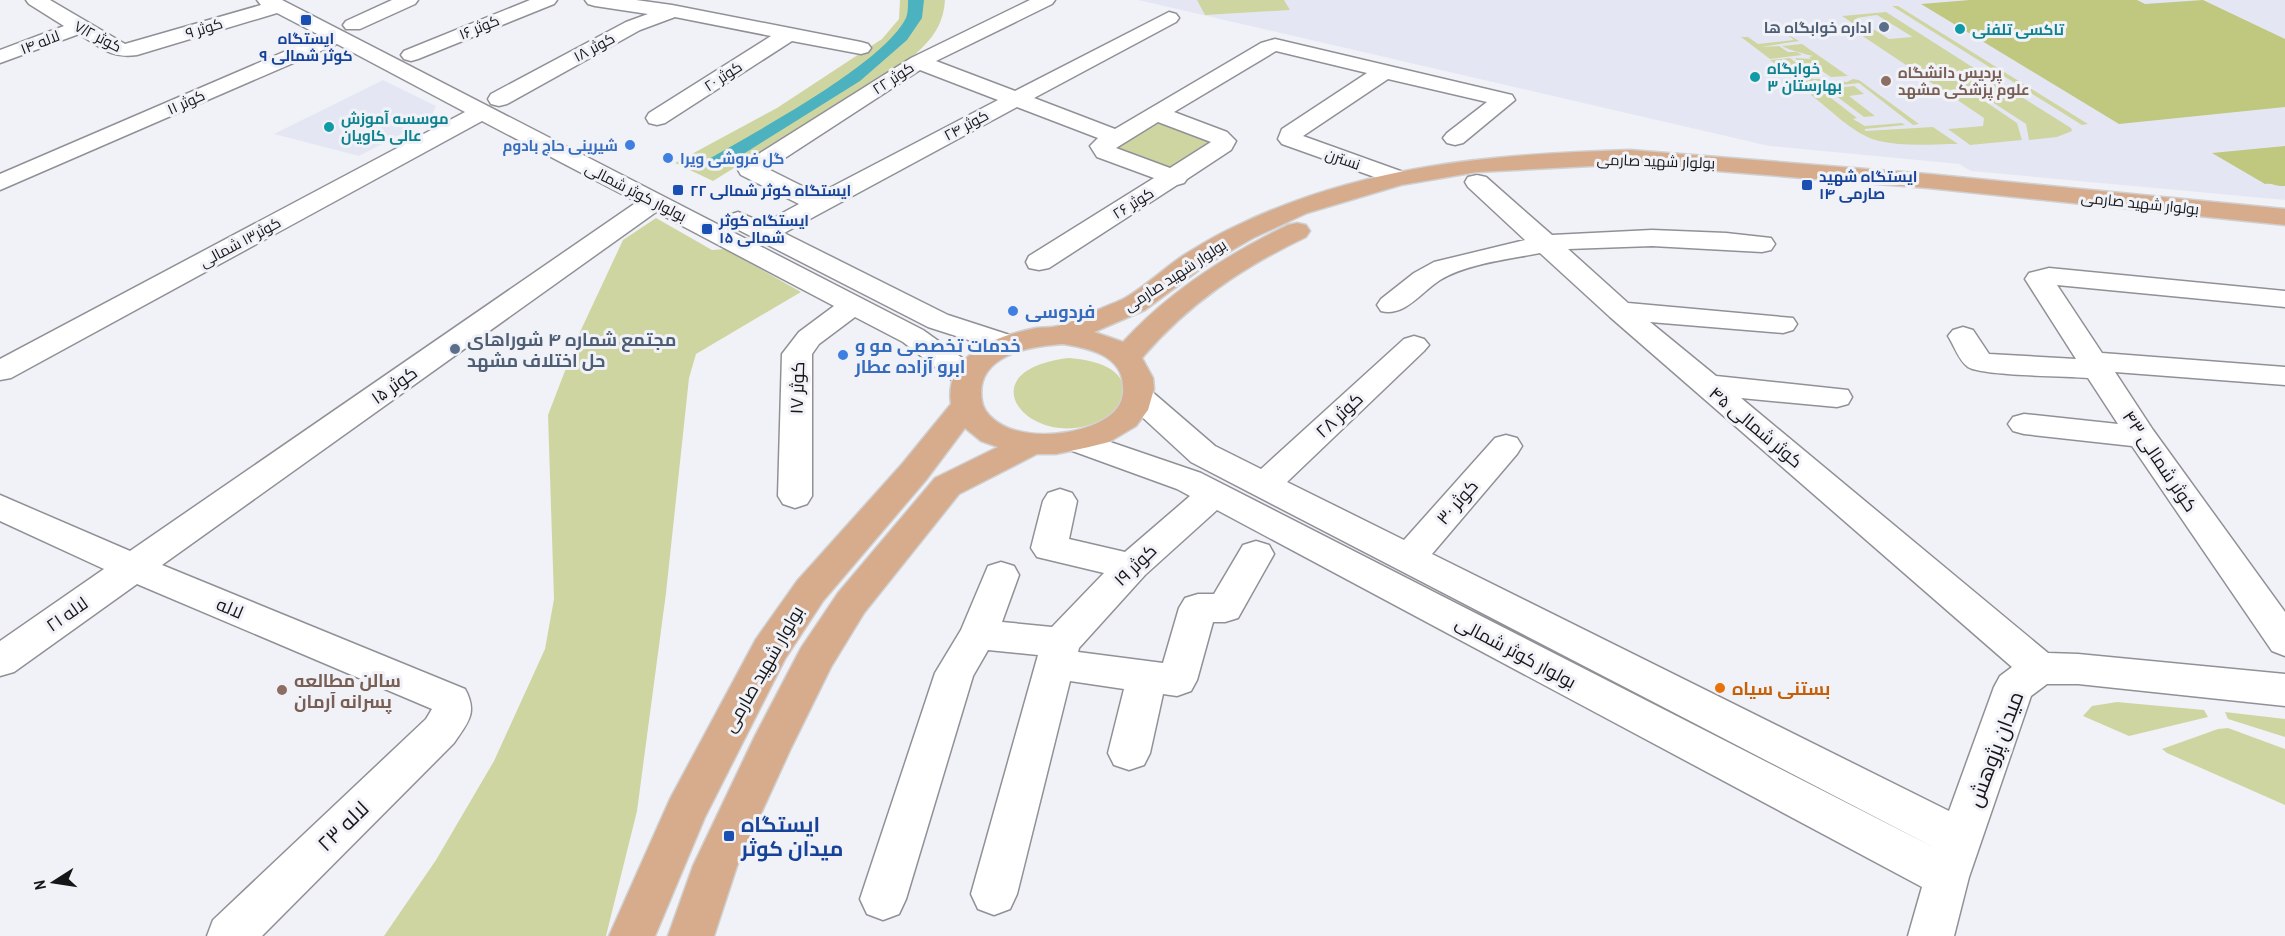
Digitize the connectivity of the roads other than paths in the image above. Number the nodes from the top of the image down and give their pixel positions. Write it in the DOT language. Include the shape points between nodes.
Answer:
graph roads {
  1 [pos="36,0"];
  2 [pos="304,0"];
  3 [pos="408,0"];
  4 [pos="547,0"];
  5 [pos="572,0"];
  6 [pos="595,0"];
  7 [pos="691,0"];
  8 [pos="1045,0"];
  9 [pos="273,3"];
  10 [pos="672,11"];
  11 [pos="1169,18"];
  12 [pos="633,26"];
  13 [pos="79,27"];
  14 [pos="346,31"];
  15 [pos="789,34"];
  16 [pos="861,48"];
  17 [pos="130,50"];
  18 [pos="411,54"];
  19 [pos="0,57"];
  20 [pos="918,62"];
  21 [pos="1385,71"];
  22 [pos="1016,99"];
  23 [pos="490,105"];
  24 [pos="1158,114"];
  25 [pos="657,118"];
  26 [pos="1118,138"];
  27 [pos="1455,138"];
  28 [pos="1174,178"];
  29 [pos="1397,178"];
  30 [pos="1477,182"];
  31 [pos="0,183"];
  32 [pos="1932,189"];
  33 [pos="655,201"];
  34 [pos="819,204"];
  35 [pos="2285,217"];
  36 [pos="764,232"];
  37 [pos="2285,233"];
  38 [pos="1546,242"];
  39 [pos="1762,244"];
  40 [pos="1039,262"];
  41 [pos="2285,299"];
  42 [pos="854,305"];
  43 [pos="1391,305"];
  44 [pos="1620,311"];
  45 [pos="1784,324"];
  46 [pos="1063,335"];
  47 [pos="1963,336"];
  48 [pos="1009,344"];
  49 [pos="1414,345"];
  50 [pos="1126,357"];
  51 [pos="2096,365"];
  52 [pos="0,371"];
  53 [pos="2285,376"];
  54 [pos="1707,385"];
  55 [pos="967,391"];
  56 [pos="1139,397"];
  57 [pos="1837,397"];
  58 [pos="2024,424"];
  59 [pos="2142,437"];
  60 [pos="1078,442"];
  61 [pos="1030,444"];
  62 [pos="1506,446"];
  63 [pos="1264,485"];
  64 [pos="1214,494"];
  65 [pos="795,496"];
  66 [pos="1060,501"];
  67 [pos="0,507"];
  68 [pos="1256,554"];
  69 [pos="1408,558"];
  70 [pos="1131,566"];
  71 [pos="134,568"];
  72 [pos="1001,575"];
  73 [pos="978,635"];
  74 [pos="2285,641"];
  75 [pos="1058,653"];
  76 [pos="0,661"];
  77 [pos="2039,668"];
  78 [pos="1147,676"];
  79 [pos="2285,690"];
  80 [pos="452,713"];
  81 [pos="1129,753"];
  82 [pos="1954,858"];
  83 [pos="994,894"];
  84 [pos="883,899"];
  85 [pos="230,936"];
  86 [pos="632,936"];
  87 [pos="691,936"];
  88 [pos="1931,936"];
  1 -- 13 [label="street, کوثر ۷/۲"];
  2 -- 14 [label="street, بولوار کوثر شمالی"];
  3 -- 14 [label="street, کوثر ۱۱"];
  4 -- 18 [label="street, کوثر ۱۶"];
  5 -- 12 [label="street"];
  6 -- 10 [label="street"];
  7 -- 10 [label="street, کوثر ۱۸"];
  8 -- 20 [label="street, کوثر ۲۲"];
  9 -- 14 [label="street, بولوار کوثر شمالی"];
  9 -- 17 [label="street, کوثر ۹"];
  10 -- 12 [label="street, کوثر ۱۸"];
  10 -- 15 [label="street"];
  11 -- 22 [label="street, کوثر ۲۴"];
  12 -- 23 [label="street, کوثر ۱۸"];
  13 -- 17 [label="street, کوثر ۷/۲" via="121,51"];
  13 -- 19 [label="street, لاله ۱۴"];
  14 -- 18 [label="street, بولوار کوثر شمالی"];
  14 -- 23 [label="street, بولوار کوثر شمالی"];
  14 -- 31 [label="street, کوثر ۱۱"];
  15 -- 16 [label="street"];
  15 -- 25 [label="street, کوثر ۲۰"];
  18 -- 23 [label="street, بولوار کوثر شمالی"];
  20 -- 22 [label="street"];
  20 -- 34 [label="street, کوثر ۲۲" via="750,170"];
  21 -- 24 [label="street" via="1275,45"];
  21 -- 27 [label="street" via="1504,100"];
  21 -- 29 [label="street, نسترن" via="1290,134 1290,139"];
  22 -- 26 [label="street"];
  22 -- 34 [label="street, کوثر ۲۴"];
  23 -- 33 [label="street, بولوار کوثر شمالی"];
  23 -- 36 [label="street, بولوار کوثر شمالی"];
  23 -- 52 [label="street, کوثر۱۳ شمالی"];
  24 -- 26 [label="street"];
  24 -- 28 [label="street, کوثر ۲۶" via="1224,141 1223,146"];
  26 -- 28 [label="street" via="1102,149"];
  28 -- 40 [label="street, کوثر ۲۶"];
  29 -- 32 [label="main road, بولوار شهید صارمی" via="1477,165 1630,158"];
  29 -- 46 [label="main road, بولوار شهید صارمی" via="1298,208 1244,232 1193,261 1135,304"];
  30 -- 32 [label="main road, بولوار شهید صارمی" via="1637,172"];
  30 -- 38 [label="street, کوثر شمالی ۴۵"];
  30 -- 50 [label="main road, بولوار شهید صارمی" via="1442,186 1318,220 1220,273 1164,316"];
  32 -- 35 [label="main road, بولوار شهید صارمی"];
  32 -- 37 [label="main road, بولوار شهید صارمی"];
  33 -- 42 [label="street, بولوار کوثر شمالی"];
  33 -- 71 [label="street, کوثر ۱۵"];
  34 -- 36 [label="street, کوثر ۲۴"];
  36 -- 48 [label="street, بولوار کوثر شمالی" via="938,321"];
  38 -- 39 [label="street" via="1640,238"];
  38 -- 43 [label="street" via="1436,272"];
  38 -- 44 [label="street, کوثر شمالی ۴۵"];
  41 -- 51 [label="street, کوثر شمالی ۴۳" via="2049,276 2039,279"];
  42 -- 55 [label="street, بولوار کوثر شمالی" via="913,336"];
  42 -- 65 [label="street, کوثر ۱۷" via="808,338 797,354"];
  44 -- 45 [label="street"];
  44 -- 54 [label="street, کوثر شمالی ۴۵"];
  46 -- 48 [label="main road"];
  46 -- 50 [label="main road" via="1104,344"];
  47 -- 51 [label="street" via="1977,360 1984,363"];
  48 -- 55 [label="main road" via="977,364"];
  49 -- 63 [label="street, کوثر ۲۸"];
  50 -- 56 [label="main road" via="1136,369"];
  51 -- 53 [label="street"];
  51 -- 59 [label="street, کوثر شمالی ۴۳"];
  54 -- 57 [label="street"];
  54 -- 77 [label="street, کوثر شمالی ۴۵"];
  55 -- 61 [label="main road" via="975,419 1008,439"];
  55 -- 86 [label="main road, بولوار شهید صارمی" via="914,472 810,591 770,650 685,812"];
  56 -- 60 [label="main road" via="1132,412 1119,424"];
  56 -- 63 [label="street, بولوار کوثر شمالی" via="1203,454"];
  58 -- 59 [label="street"];
  59 -- 74 [label="street, کوثر شمالی ۴۳"];
  60 -- 61 [label="main road"];
  60 -- 64 [label="street, بولوار کوثر شمالی" via="1189,481"];
  61 -- 87 [label="main road" via="947,486 851,603 815,659 770,748 715,866"];
  62 -- 69 [label="street, کوثر ۳۰"];
  63 -- 69 [label="street, بولوار کوثر شمالی"];
  64 -- 70 [label="street, کوثر ۱۹"];
  64 -- 82 [label="street, بولوار کوثر شمالی"];
  66 -- 70 [label="street" via="1049,548"];
  67 -- 71 [label="street, لاله"];
  68 -- 78 [label="street" via="1225,608 1198,608 1177,680"];
  69 -- 82 [label="street, بولوار کوثر شمالی"];
  70 -- 75 [label="street, کوثر ۱۹"];
  71 -- 76 [label="street, لاله ۲۱"];
  71 -- 80 [label="street, لاله" via="451,700"];
  72 -- 73 [label="street"];
  73 -- 75 [label="street"];
  73 -- 84 [label="street" via="954,673"];
  75 -- 78 [label="street"];
  75 -- 83 [label="street"];
  77 -- 79 [label="street"];
  77 -- 82 [label="street, میدان پژوهش" via="2014,687"];
  78 -- 81 [label="street"];
  80 -- 85 [label="street, لاله ۲۳" via="440,731"];
  82 -- 88 [label="street, میدان پژوهش"];
}
